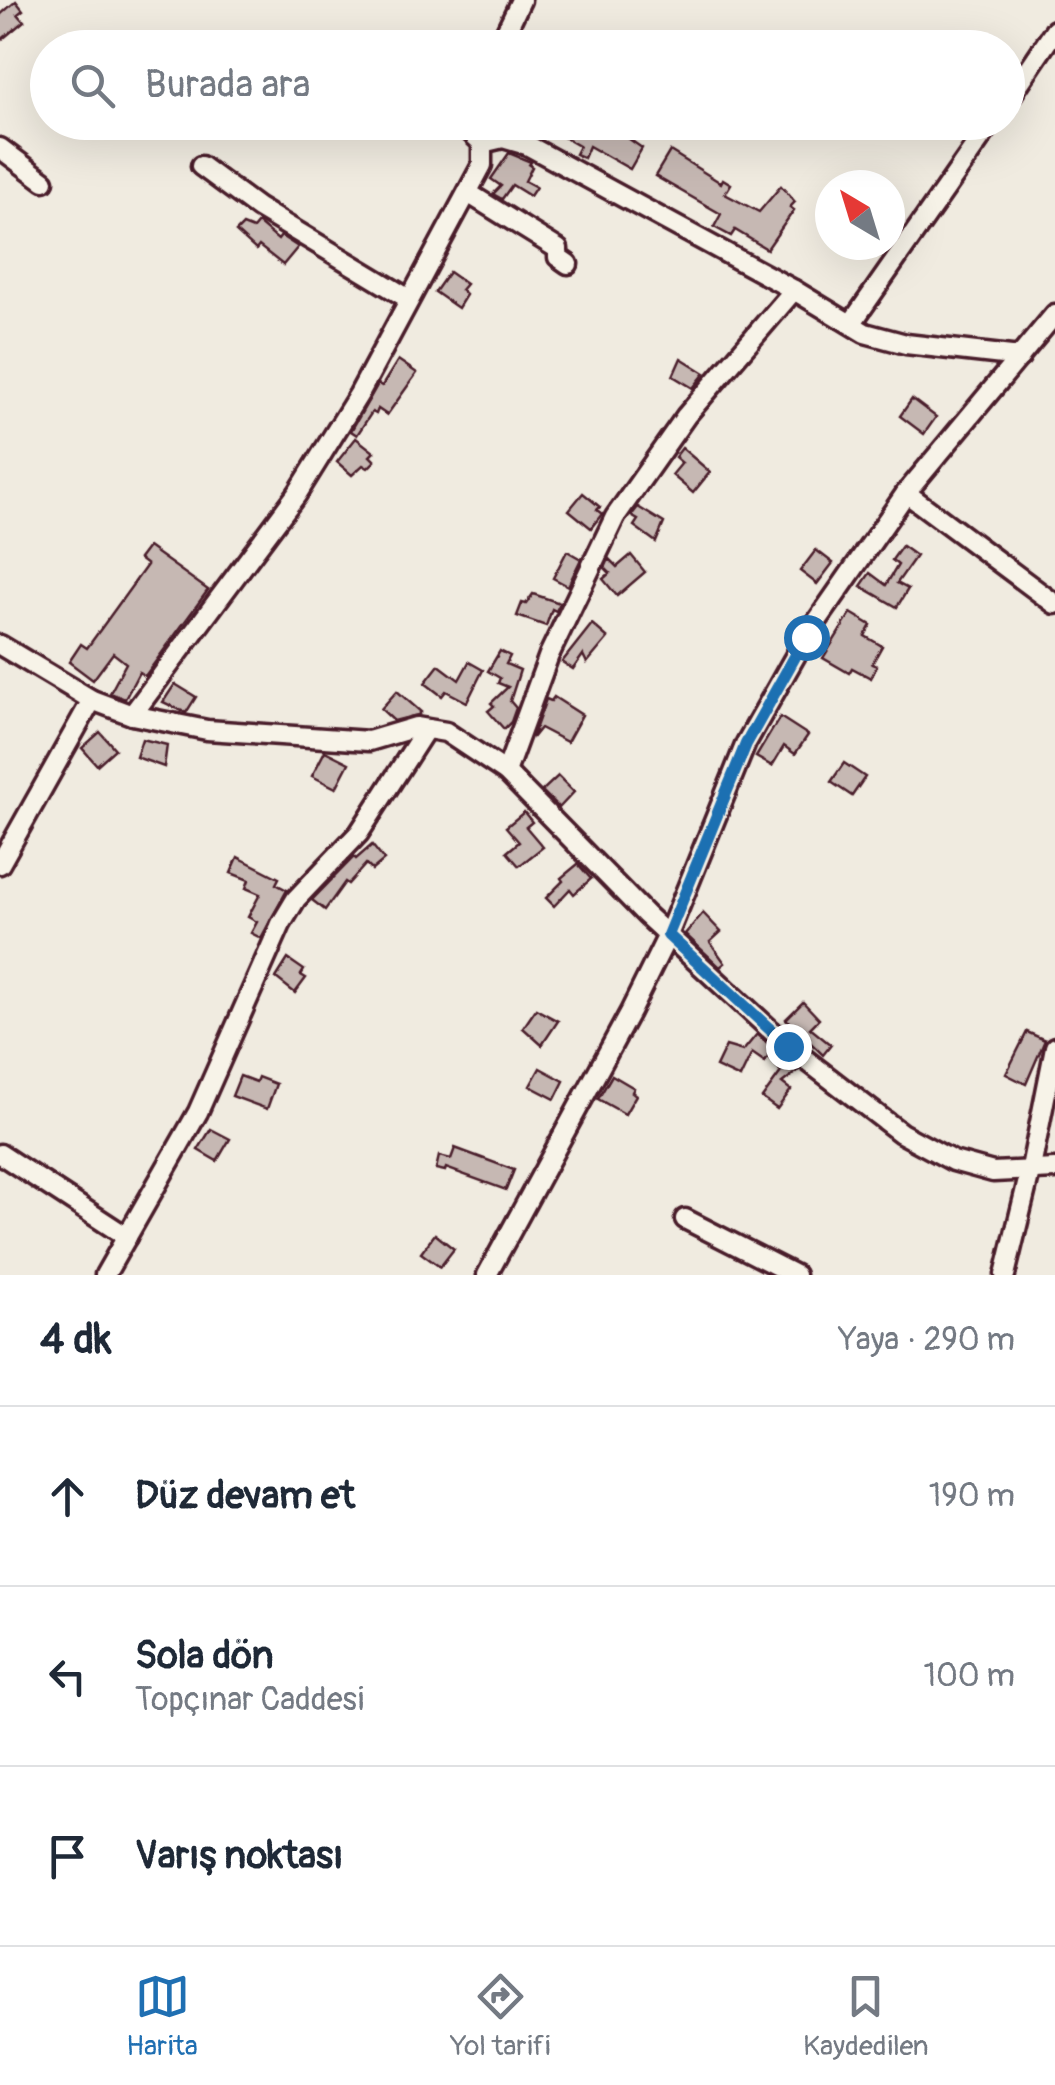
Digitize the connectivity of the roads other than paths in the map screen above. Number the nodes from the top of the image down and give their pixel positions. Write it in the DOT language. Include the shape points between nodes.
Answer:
graph roads {
  1 [pos="521,0"];
  2 [pos="507,30"];
  3 [pos="1055,30"];
  4 [pos="1025,75"];
  5 [pos="492,140"];
  6 [pos="510,140"];
  7 [pos="979,140"];
  8 [pos="482,142"];
  9 [pos="0,148"];
  10 [pos="201,166"];
  11 [pos="44,181"];
  12 [pos="468,194"];
  13 [pos="568,264"];
  14 [pos="794,290"];
  15 [pos="409,299"];
  16 [pos="1055,314"];
  17 [pos="851,324"];
  18 [pos="1020,356"];
  19 [pos="906,492"];
  20 [pos="1055,604"];
  21 [pos="0,645"];
  22 [pos="92,700"];
  23 [pos="132,716"];
  24 [pos="426,729"];
  25 [pos="506,772"];
  26 [pos="0,864"];
  27 [pos="668,935"];
  28 [pos="1055,1047"];
  29 [pos="0,1154"];
  30 [pos="1031,1168"];
  31 [pos="1055,1168"];
  32 [pos="686,1219"];
  33 [pos="127,1236"];
  34 [pos="105,1275"];
  35 [pos="487,1275"];
  36 [pos="795,1275"];
  37 [pos="1005,1275"];
  1 -- 2 [label="street"];
  3 -- 4 [label="street"];
  5 -- 8 [label="street"];
  6 -- 14 [label="street"];
  7 -- 17 [label="street"];
  8 -- 12 [label="street" via="482,165"];
  9 -- 11 [label="street"];
  10 -- 15 [label="street"];
  12 -- 13 [label="street" via="558,249"];
  12 -- 15 [label="street"];
  14 -- 17 [label="street"];
  14 -- 25 [label="street" via="686,416 615,517 549,655"];
  15 -- 23 [label="street" via="297,494"];
  16 -- 18 [label="street"];
  17 -- 18 [label="street" via="906,344"];
  18 -- 19 [label="street"];
  19 -- 20 [label="street"];
  19 -- 27 [label="street" via="806,637 746,744"];
  21 -- 22 [label="street"];
  22 -- 23 [label="street"];
  22 -- 26 [label="street"];
  23 -- 24 [label="street" via="206,730 370,741"];
  24 -- 25 [label="street" via="446,732"];
  24 -- 33 [label="street" via="359,834 296,899 281,924 198,1112"];
  25 -- 27 [label="street"];
  27 -- 30 [label="street" via="788,1046 901,1133 954,1161 993,1172"];
  27 -- 35 [label="street"];
  28 -- 30 [label="street"];
  29 -- 33 [label="street"];
  30 -- 31 [label="street"];
  30 -- 37 [label="street"];
  32 -- 36 [label="street"];
  33 -- 34 [label="street"];
}
